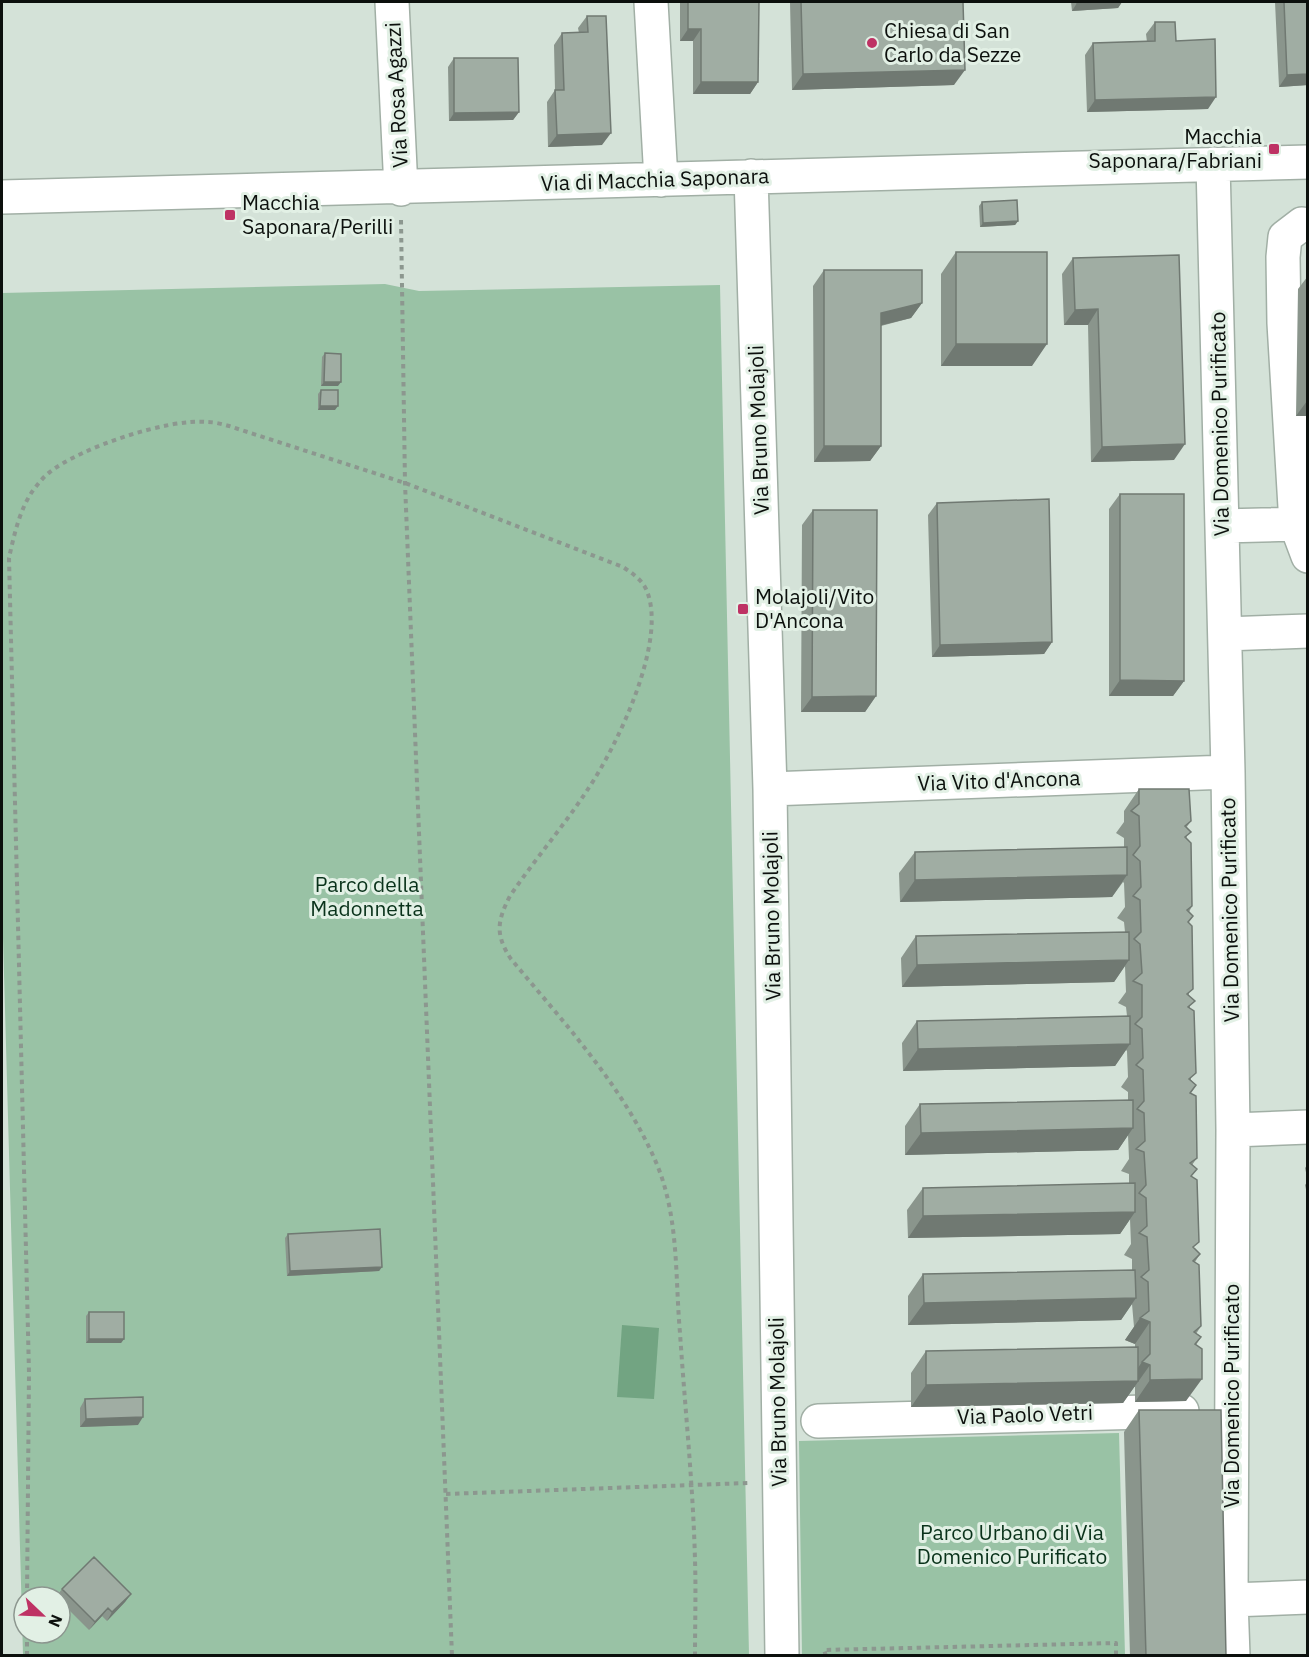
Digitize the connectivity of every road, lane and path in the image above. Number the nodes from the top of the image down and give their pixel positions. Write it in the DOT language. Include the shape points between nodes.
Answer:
graph roads {
  1 [pos="392,2"];
  2 [pos="651,2"];
  3 [pos="1308,162"];
  4 [pos="1213,164"];
  5 [pos="751,176"];
  6 [pos="661,180"];
  7 [pos="401,189"];
  8 [pos="2,197"];
  9 [pos="1308,225"];
  10 [pos="405,483"];
  11 [pos="1296,524"];
  12 [pos="1222,526"];
  13 [pos="1308,556"];
  14 [pos="1308,632"];
  15 [pos="1225,634"];
  16 [pos="1228,772"];
  17 [pos="770,789"];
  18 [pos="1308,1127"];
  19 [pos="1233,1130"];
  20 [pos="1232,1409"];
  21 [pos="818,1421"];
  22 [pos="779,1482"];
  23 [pos="691,1485"];
  24 [pos="446,1494"];
  25 [pos="27,1585"];
  26 [pos="1308,1597"];
  27 [pos="1231,1600"];
  28 [pos="452,1656"];
  29 [pos="695,1656"];
  30 [pos="782,1656"];
  31 [pos="826,1656"];
  32 [pos="1116,1656"];
  33 [pos="1233,1656"];
  1 -- 7 [label="street, Via Rosa Agazzi"];
  2 -- 6 [label="street"];
  3 -- 4 [label="street, Via di Macchia Saponara"];
  4 -- 5 [label="street, Via di Macchia Saponara"];
  4 -- 12 [label="street, Via Domenico Purificato"];
  5 -- 6 [label="street, Via di Macchia Saponara"];
  5 -- 17 [label="street, Via Bruno Molajoli"];
  6 -- 7 [label="street, Via di Macchia Saponara"];
  7 -- 8 [label="street, Via di Macchia Saponara"];
  7 -- 10 [label="path"];
  9 -- 11 [label="street" via="1302,224 1285,237 1283,257"];
  10 -- 23 [label="path" via="623,567 637,576 650,601 651,640 646,663 621,726 589,788 510,896 502,910 499,934 511,959 608,1081 657,1166 675,1234"];
  10 -- 24 [label="path"];
  10 -- 25 [label="path" via="230,426 182,423 81,453 49,472 22,511 9,558 29,1361"];
  11 -- 12 [label="street"];
  11 -- 13 [label="street"];
  12 -- 15 [label="street, Via Domenico Purificato"];
  14 -- 15 [label="street"];
  15 -- 16 [label="street, Via Domenico Purificato"];
  16 -- 17 [label="street, Via Vito d'Ancona"];
  16 -- 19 [label="street, Via Domenico Purificato"];
  17 -- 22 [label="street, Via Bruno Molajoli"];
  18 -- 19 [label="street"];
  19 -- 20 [label="street, Via Domenico Purificato"];
  20 -- 21 [label="street, Via Paolo Vetri"];
  20 -- 27 [label="street, Via Domenico Purificato"];
  22 -- 23 [label="path"];
  22 -- 30 [label="street, Via Bruno Molajoli"];
  23 -- 24 [label="path"];
  23 -- 29 [label="path"];
  24 -- 28 [label="path"];
  26 -- 27 [label="street"];
  27 -- 33 [label="street, Via Domenico Purificato"];
  31 -- 32 [label="path" via="824,1650 1116,1644"];
}
